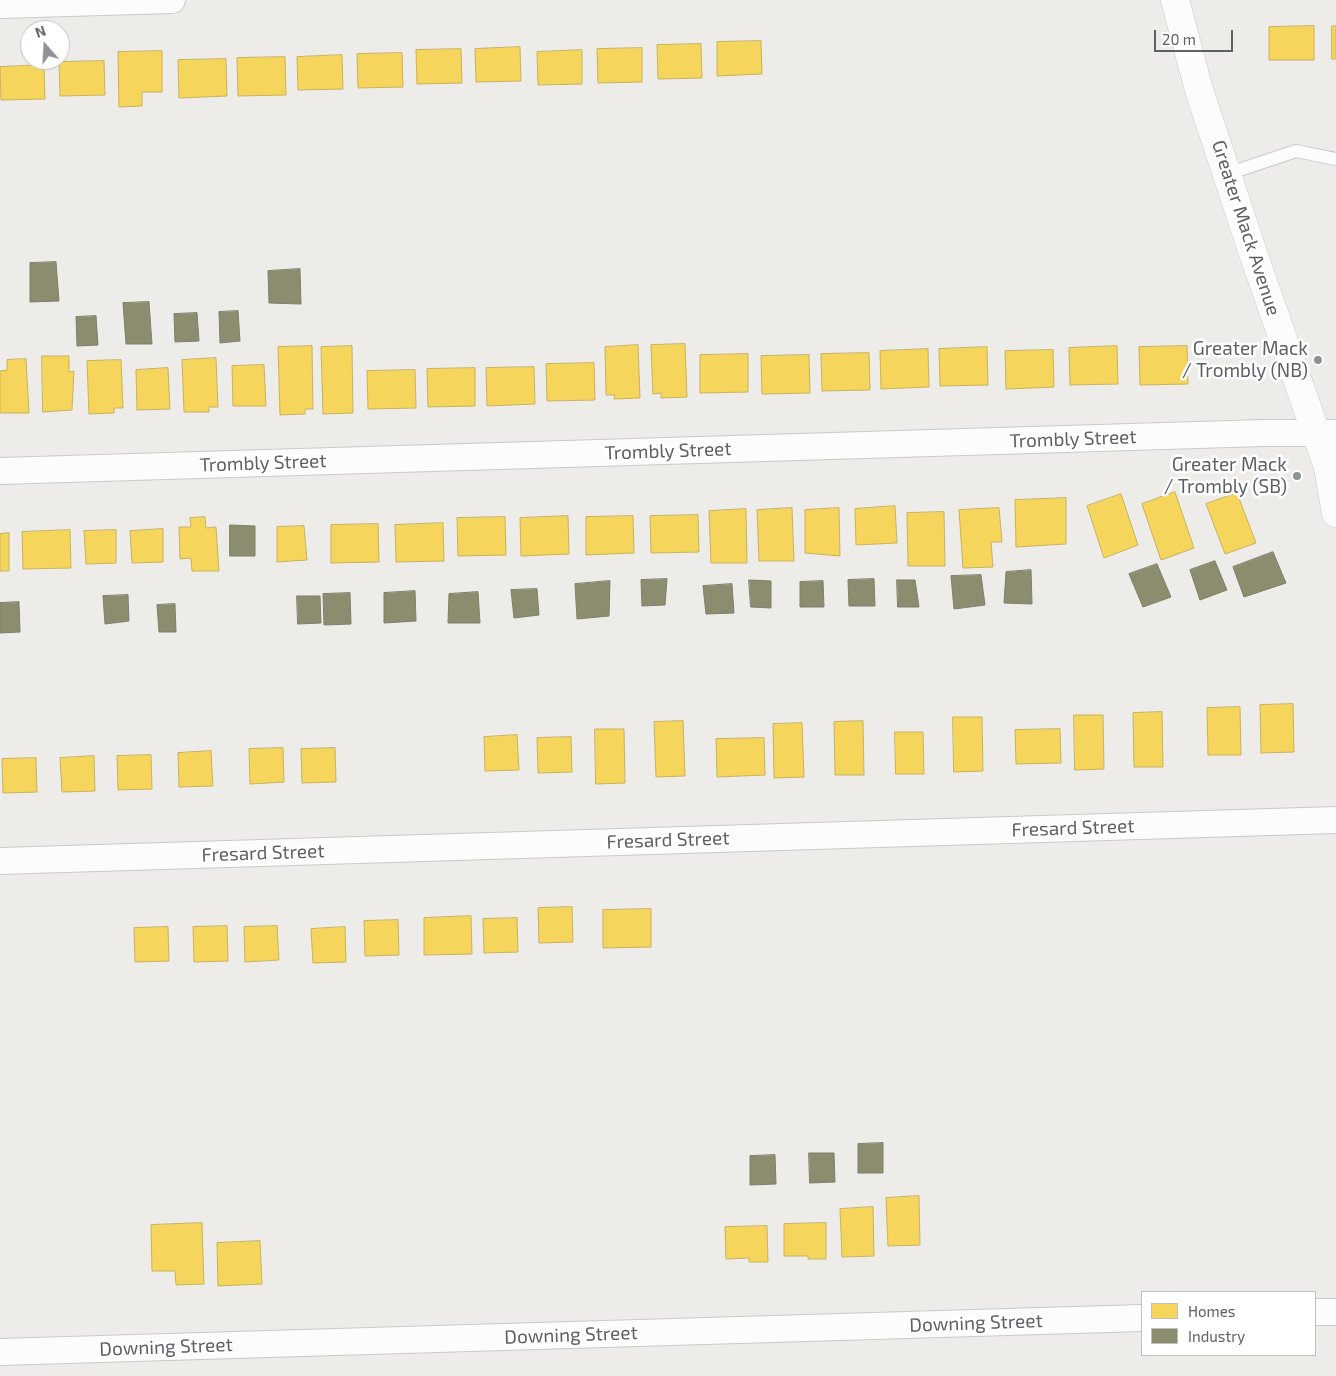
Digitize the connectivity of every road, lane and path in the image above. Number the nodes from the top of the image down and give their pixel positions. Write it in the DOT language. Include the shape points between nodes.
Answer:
graph roads {
  1 [pos="172,0"];
  2 [pos="1175,0"];
  3 [pos="0,5"];
  4 [pos="1336,158"];
  5 [pos="1227,174"];
  6 [pos="1326,433"];
  7 [pos="0,471"];
  8 [pos="1336,513"];
  9 [pos="1336,820"];
  10 [pos="0,861"];
  11 [pos="1316,1312"];
  12 [pos="1336,1312"];
  13 [pos="1141,1318"];
  14 [pos="0,1352"];
  1 -- 3 [label="street"];
  2 -- 5 [label="street, Greater Mack Avenue" via="1199,90"];
  4 -- 5 [label="lane" via="1296,151"];
  5 -- 6 [label="street, Greater Mack Avenue" via="1257,265"];
  6 -- 7 [label="street, Trombly Street"];
  6 -- 8 [label="street, Greater Mack Avenue"];
  9 -- 10 [label="street, Fresard Street"];
  11 -- 12 [label="street"];
  13 -- 14 [label="street, Downing Street"];
}
